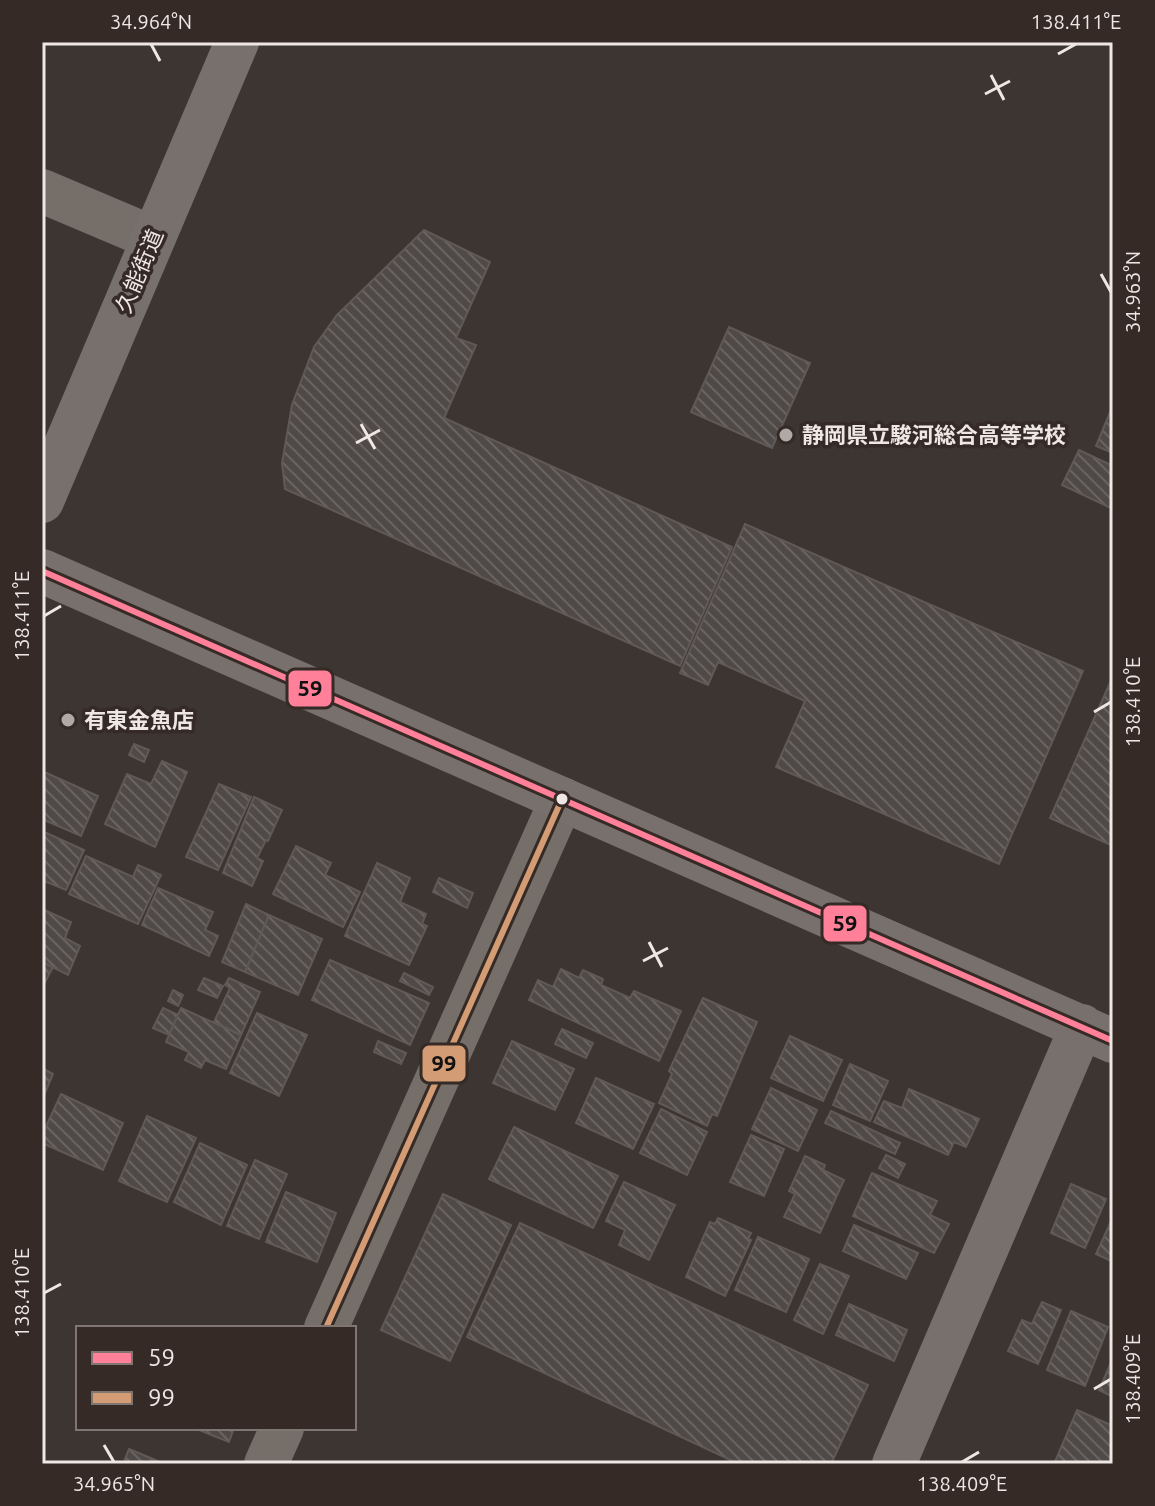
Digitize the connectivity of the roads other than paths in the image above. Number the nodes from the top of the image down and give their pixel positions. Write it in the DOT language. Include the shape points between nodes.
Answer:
graph roads {
  1 [pos="237,42"];
  2 [pos="42,191"];
  3 [pos="153,238"];
  4 [pos="42,501"];
  5 [pos="42,571"];
  6 [pos="562,799"];
  7 [pos="1098,1033"];
  8 [pos="327,1326"];
  9 [pos="281,1430"];
  10 [pos="266,1464"];
  11 [pos="894,1464"];
  1 -- 3 [label="main road, 久能街道"];
  2 -- 3 [label="street"];
  3 -- 4 [label="main road, 久能街道"];
  5 -- 6 [label="main road"];
  6 -- 7 [label="main road"];
  6 -- 8 [label="street"];
  7 -- 11 [label="main road"];
  9 -- 10 [label="street"];
}
